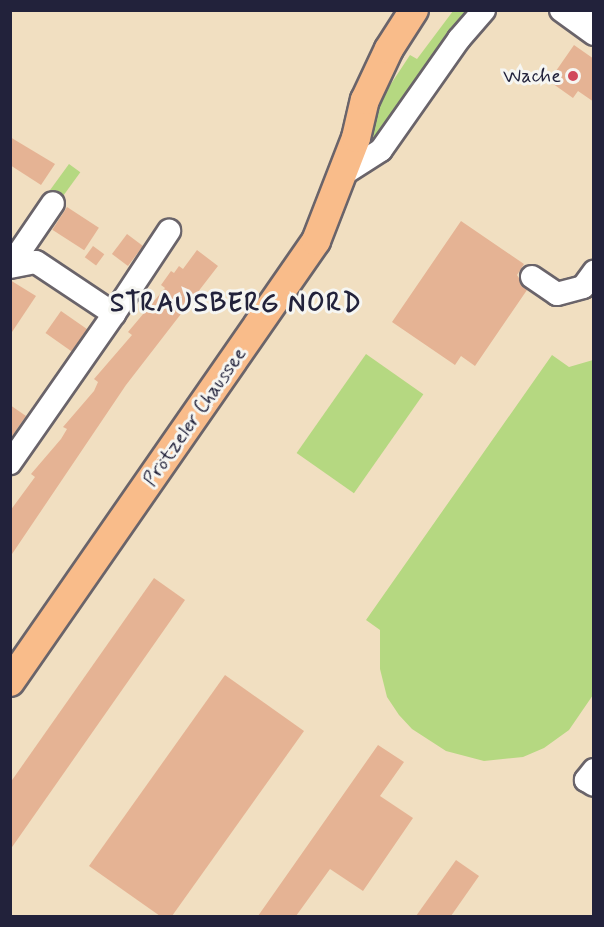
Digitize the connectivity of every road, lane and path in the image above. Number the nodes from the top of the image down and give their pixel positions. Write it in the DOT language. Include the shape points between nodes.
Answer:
graph roads {
  1 [pos="414,10"];
  2 [pos="435,10"];
  3 [pos="484,10"];
  4 [pos="561,10"];
  5 [pos="590,10"];
  6 [pos="594,14"];
  7 [pos="594,34"];
  8 [pos="356,138"];
  9 [pos="342,175"];
  10 [pos="53,203"];
  11 [pos="169,231"];
  12 [pos="10,267"];
  13 [pos="594,272"];
  14 [pos="532,277"];
  15 [pos="114,314"];
  16 [pos="10,463"];
  17 [pos="10,682"];
  18 [pos="594,770"];
  19 [pos="594,785"];
  1 -- 8 [label="main road, Prötzeler Chaussee" via="375,79"];
  2 -- 8 [label="main road, Prötzeler Chaussee" via="400,60"];
  3 -- 9 [label="street" via="381,150"];
  4 -- 7 [label="street"];
  5 -- 6 [label="street"];
  8 -- 9 [label="main road, Prötzeler Chaussee"];
  9 -- 17 [label="main road, Prötzeler Chaussee" via="316,241"];
  10 -- 12 [label="street"];
  11 -- 15 [label="street"];
  12 -- 15 [label="street" via="36,262"];
  13 -- 14 [label="street" via="584,287 557,294"];
  15 -- 16 [label="street"];
  18 -- 19 [label="street" via="586,780"];
}
